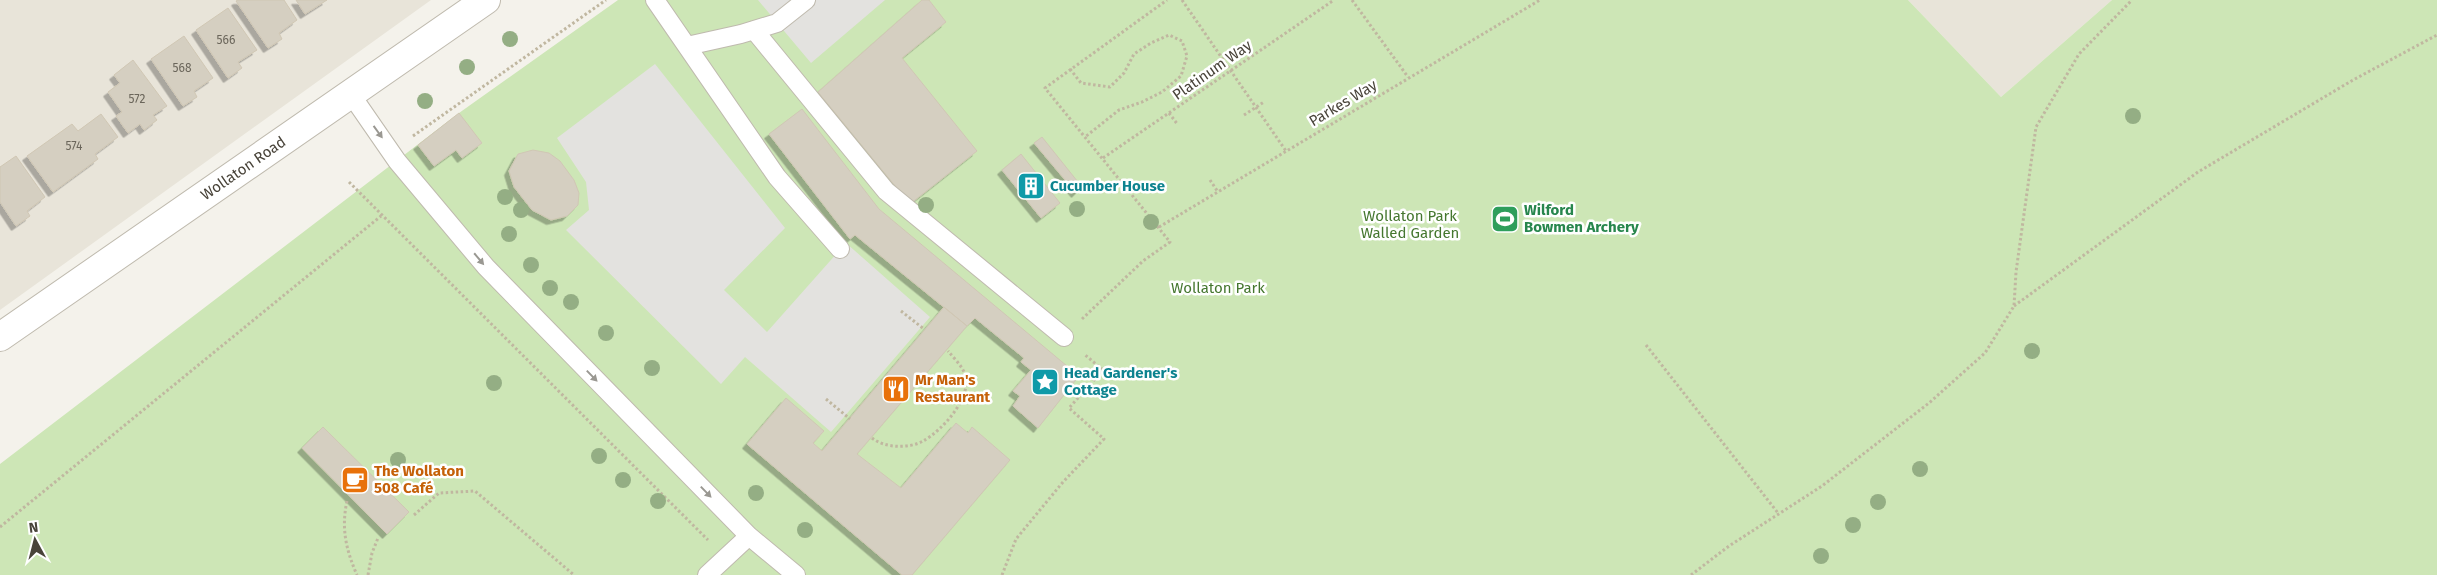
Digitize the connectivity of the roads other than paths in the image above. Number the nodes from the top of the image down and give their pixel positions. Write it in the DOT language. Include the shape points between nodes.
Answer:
graph roads {
  1 [pos="486,0"];
  2 [pos="655,0"];
  3 [pos="806,0"];
  4 [pos="754,30"];
  5 [pos="688,46"];
  6 [pos="350,93"];
  7 [pos="840,249"];
  8 [pos="0,337"];
  9 [pos="1064,337"];
  10 [pos="749,536"];
  11 [pos="707,575"];
  12 [pos="796,575"];
  1 -- 6 [label="street, Wollaton Road"];
  2 -- 5 [label="lane"];
  3 -- 4 [label="lane" via="777,23"];
  4 -- 5 [label="lane"];
  4 -- 9 [label="lane" via="886,191"];
  5 -- 7 [label="lane" via="777,177"];
  6 -- 8 [label="street, Wollaton Road"];
  6 -- 10 [label="lane, one-way" via="398,161 486,267"];
  10 -- 11 [label="lane"];
  10 -- 12 [label="lane"];
}
